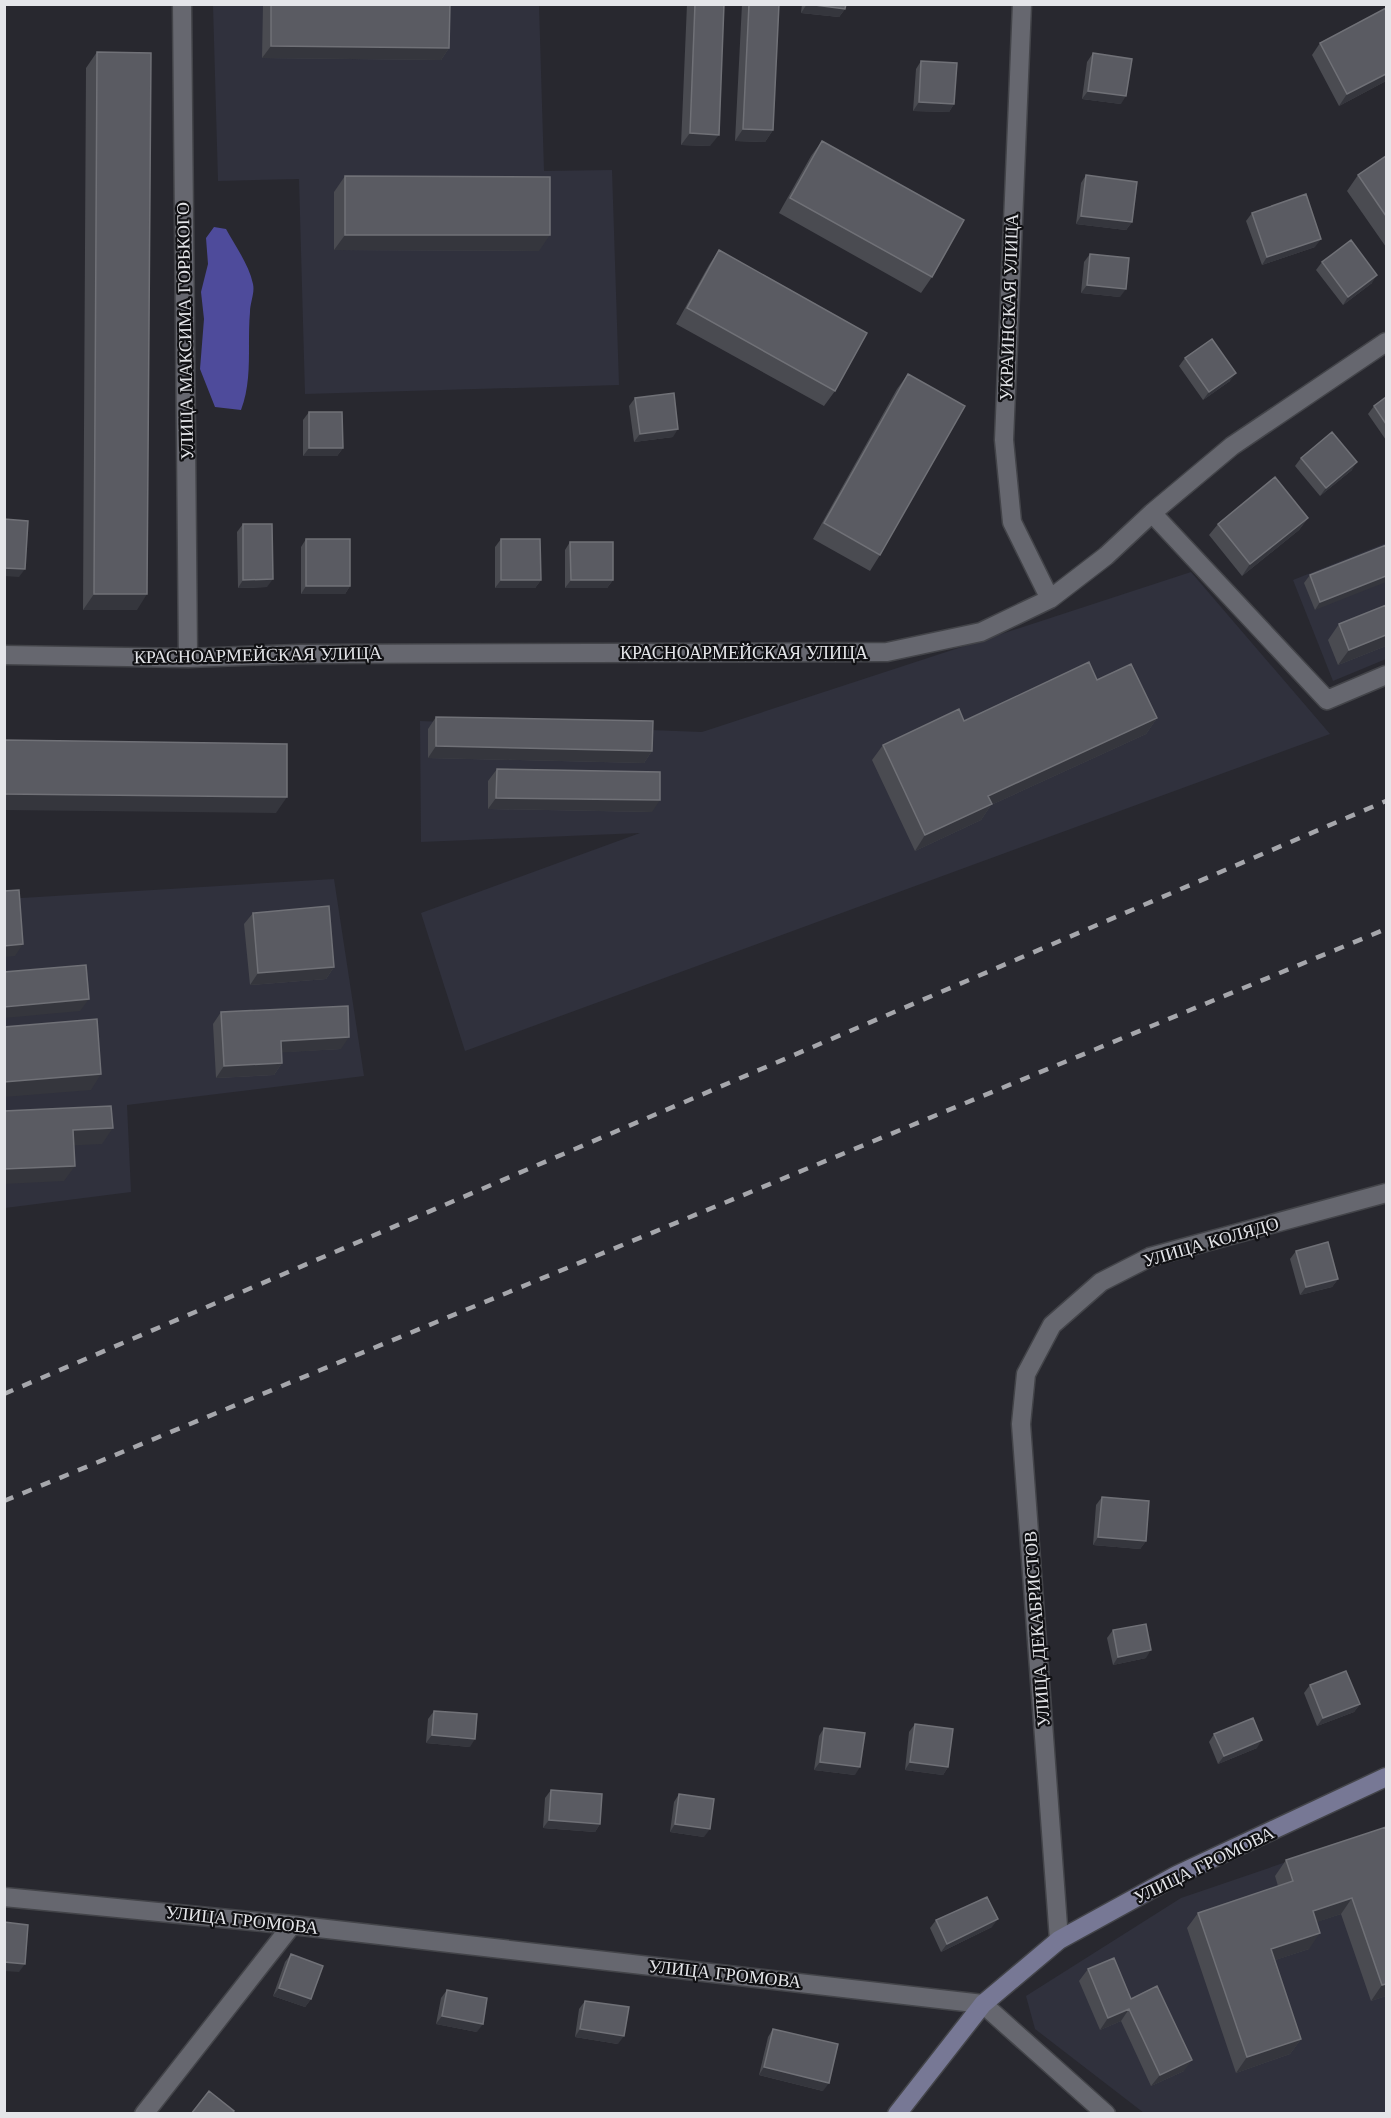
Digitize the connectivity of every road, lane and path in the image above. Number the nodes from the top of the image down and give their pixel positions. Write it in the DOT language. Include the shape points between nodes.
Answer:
graph roads {
  1 [pos="182,4"];
  2 [pos="1022,4"];
  3 [pos="1386,342"];
  4 [pos="1152,513"];
  5 [pos="1050,599"];
  6 [pos="4,655"];
  7 [pos="188,658"];
  8 [pos="1386,675"];
  9 [pos="1386,1193"];
  10 [pos="1052,1325"];
  11 [pos="1386,1777"];
  12 [pos="4,1897"];
  13 [pos="292,1925"];
  14 [pos="1059,1940"];
  15 [pos="983,2004"];
  16 [pos="144,2114"];
  17 [pos="897,2114"];
  18 [pos="1106,2114"];
  1 -- 7 [label="street, УЛИЦА МАКСИМА ГОРЬКОГО"];
  2 -- 5 [label="street, УКРАИНСКАЯ УЛИЦА" via="1004,440 1012,522"];
  3 -- 4 [label="street, КРАСНОАРМЕЙСКАЯ УЛИЦА" via="1232,446"];
  4 -- 5 [label="street, КРАСНОАРМЕЙСКАЯ УЛИЦА" via="1106,556"];
  4 -- 8 [label="street" via="1327,700"];
  5 -- 7 [label="street, КРАСНОАРМЕЙСКАЯ УЛИЦА" via="981,632 887,652 299,654"];
  6 -- 7 [label="street, КРАСНОАРМЕЙСКАЯ УЛИЦА"];
  9 -- 10 [label="street, УЛИЦА КОЛЯДО" via="1150,1257 1101,1282"];
  10 -- 14 [label="street, УЛИЦА ДЕКАБРИСТОВ" via="1026,1374 1021,1424"];
  11 -- 14 [label="street, УЛИЦА ГРОМОВА" via="1177,1875"];
  12 -- 13 [label="street, УЛИЦА ГРОМОВА"];
  13 -- 15 [label="street, УЛИЦА ГРОМОВА"];
  13 -- 16 [label="street"];
  14 -- 15 [label="street, УЛИЦА ГРОМОВА"];
  15 -- 17 [label="street"];
  15 -- 18 [label="street"];
}
